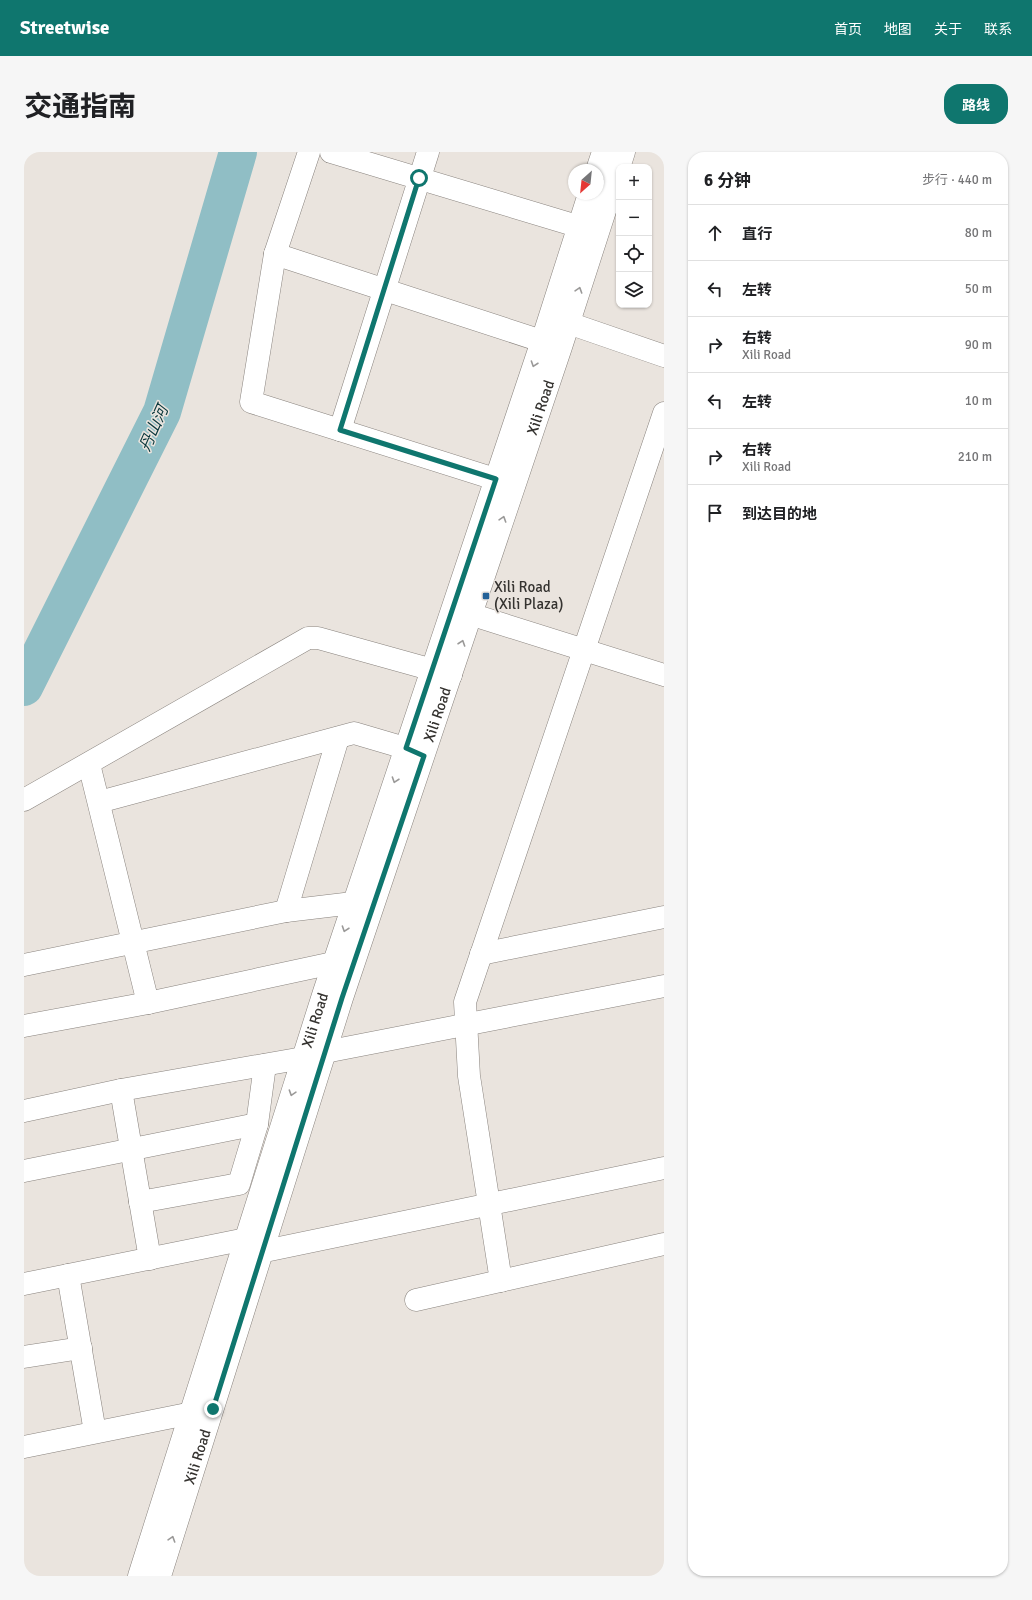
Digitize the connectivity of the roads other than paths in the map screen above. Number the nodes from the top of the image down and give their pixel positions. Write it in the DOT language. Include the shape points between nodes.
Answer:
graph roads {
  1 [pos="309,152"];
  2 [pos="331,152"];
  3 [pos="428,152"];
  4 [pos="603,152"];
  5 [pos="624,152"];
  6 [pos="599,164"];
  7 [pos="419,178"];
  8 [pos="589,200"];
  9 [pos="588,229"];
  10 [pos="275,254"];
  11 [pos="384,290"];
  12 [pos="559,320"];
  13 [pos="551,344"];
  14 [pos="664,356"];
  15 [pos="664,413"];
  16 [pos="340,430"];
  17 [pos="505,482"];
  18 [pos="462,611"];
  19 [pos="583,649"];
  20 [pos="441,672"];
  21 [pos="664,675"];
  22 [pos="338,738"];
  23 [pos="415,752"];
  24 [pos="89,764"];
  25 [pos="24,800"];
  26 [pos="99,802"];
  27 [pos="363,906"];
  28 [pos="286,911"];
  29 [pos="664,917"];
  30 [pos="133,942"];
  31 [pos="481,954"];
  32 [pos="24,965"];
  33 [pos="343,965"];
  34 [pos="664,986"];
  35 [pos="148,1003"];
  36 [pos="466,1025"];
  37 [pos="24,1026"];
  38 [pos="325,1052"];
  39 [pos="303,1058"];
  40 [pos="265,1065"];
  41 [pos="121,1090"];
  42 [pos="24,1111"];
  43 [pos="257,1124"];
  44 [pos="132,1150"];
  45 [pos="664,1168"];
  46 [pos="24,1171"];
  47 [pos="140,1202"];
  48 [pos="489,1205"];
  49 [pos="664,1244"];
  50 [pos="249,1249"];
  51 [pos="150,1259"];
  52 [pos="68,1275"];
  53 [pos="501,1281"];
  54 [pos="24,1284"];
  55 [pos="416,1300"];
  56 [pos="81,1348"];
  57 [pos="24,1357"];
  58 [pos="213,1409"];
  59 [pos="191,1413"];
  60 [pos="95,1432"];
  61 [pos="24,1447"];
  62 [pos="139,1576"];
  63 [pos="160,1576"];
  1 -- 10 [label="street"];
  2 -- 7 [label="street"];
  3 -- 7 [label="street"];
  4 -- 6 [label="street"];
  5 -- 9 [label="street, Xili Road"];
  7 -- 9 [label="street"];
  7 -- 11 [label="street"];
  8 -- 9 [label="street, Xili Road"];
  9 -- 12 [label="street, Xili Road"];
  10 -- 11 [label="street"];
  10 -- 16 [label="street" via="251,402"];
  11 -- 13 [label="street"];
  11 -- 16 [label="street"];
  12 -- 13 [label="street, Xili Road"];
  12 -- 14 [label="street"];
  13 -- 17 [label="street, Xili Road"];
  15 -- 19 [label="street"];
  16 -- 17 [label="street"];
  17 -- 18 [label="street, Xili Road"];
  18 -- 19 [label="street"];
  18 -- 20 [label="street, Xili Road"];
  19 -- 21 [label="street"];
  19 -- 31 [label="street"];
  20 -- 23 [label="street, Xili Road"];
  20 -- 24 [label="street" via="318,638 308,638"];
  22 -- 23 [label="street" via="354,733"];
  22 -- 26 [label="street"];
  22 -- 28 [label="street"];
  23 -- 27 [label="street, Xili Road"];
  24 -- 25 [label="street"];
  24 -- 26 [label="street"];
  26 -- 30 [label="street"];
  27 -- 28 [label="street"];
  27 -- 33 [label="street, Xili Road"];
  28 -- 30 [label="street"];
  29 -- 31 [label="street"];
  30 -- 32 [label="street"];
  30 -- 35 [label="street"];
  31 -- 36 [label="street" via="465,1002"];
  33 -- 35 [label="street"];
  33 -- 38 [label="street, Xili Road"];
  33 -- 39 [label="street, Xili Road"];
  34 -- 36 [label="street"];
  35 -- 37 [label="street"];
  36 -- 38 [label="street"];
  36 -- 48 [label="street" via="469,1076"];
  38 -- 39 [label="street"];
  38 -- 50 [label="street, Xili Road" via="269,1230"];
  39 -- 40 [label="street"];
  39 -- 50 [label="street, Xili Road, one-way"];
  40 -- 41 [label="street"];
  40 -- 43 [label="street"];
  41 -- 42 [label="street"];
  41 -- 44 [label="street"];
  43 -- 44 [label="street"];
  43 -- 47 [label="street" via="238,1184"];
  44 -- 46 [label="street"];
  44 -- 47 [label="street"];
  45 -- 48 [label="street"];
  47 -- 51 [label="street"];
  48 -- 50 [label="street"];
  48 -- 53 [label="street"];
  49 -- 53 [label="street"];
  50 -- 51 [label="street"];
  50 -- 58 [label="street, Xili Road"];
  50 -- 59 [label="street, Xili Road"];
  51 -- 52 [label="street"];
  52 -- 54 [label="street"];
  52 -- 56 [label="street"];
  53 -- 55 [label="street"];
  56 -- 57 [label="street"];
  56 -- 60 [label="street"];
  58 -- 59 [label="street"];
  63 -- 58 [label="street, Xili Road, one-way"];
  59 -- 60 [label="street"];
  59 -- 62 [label="street, Xili Road"];
  60 -- 61 [label="street"];
}
